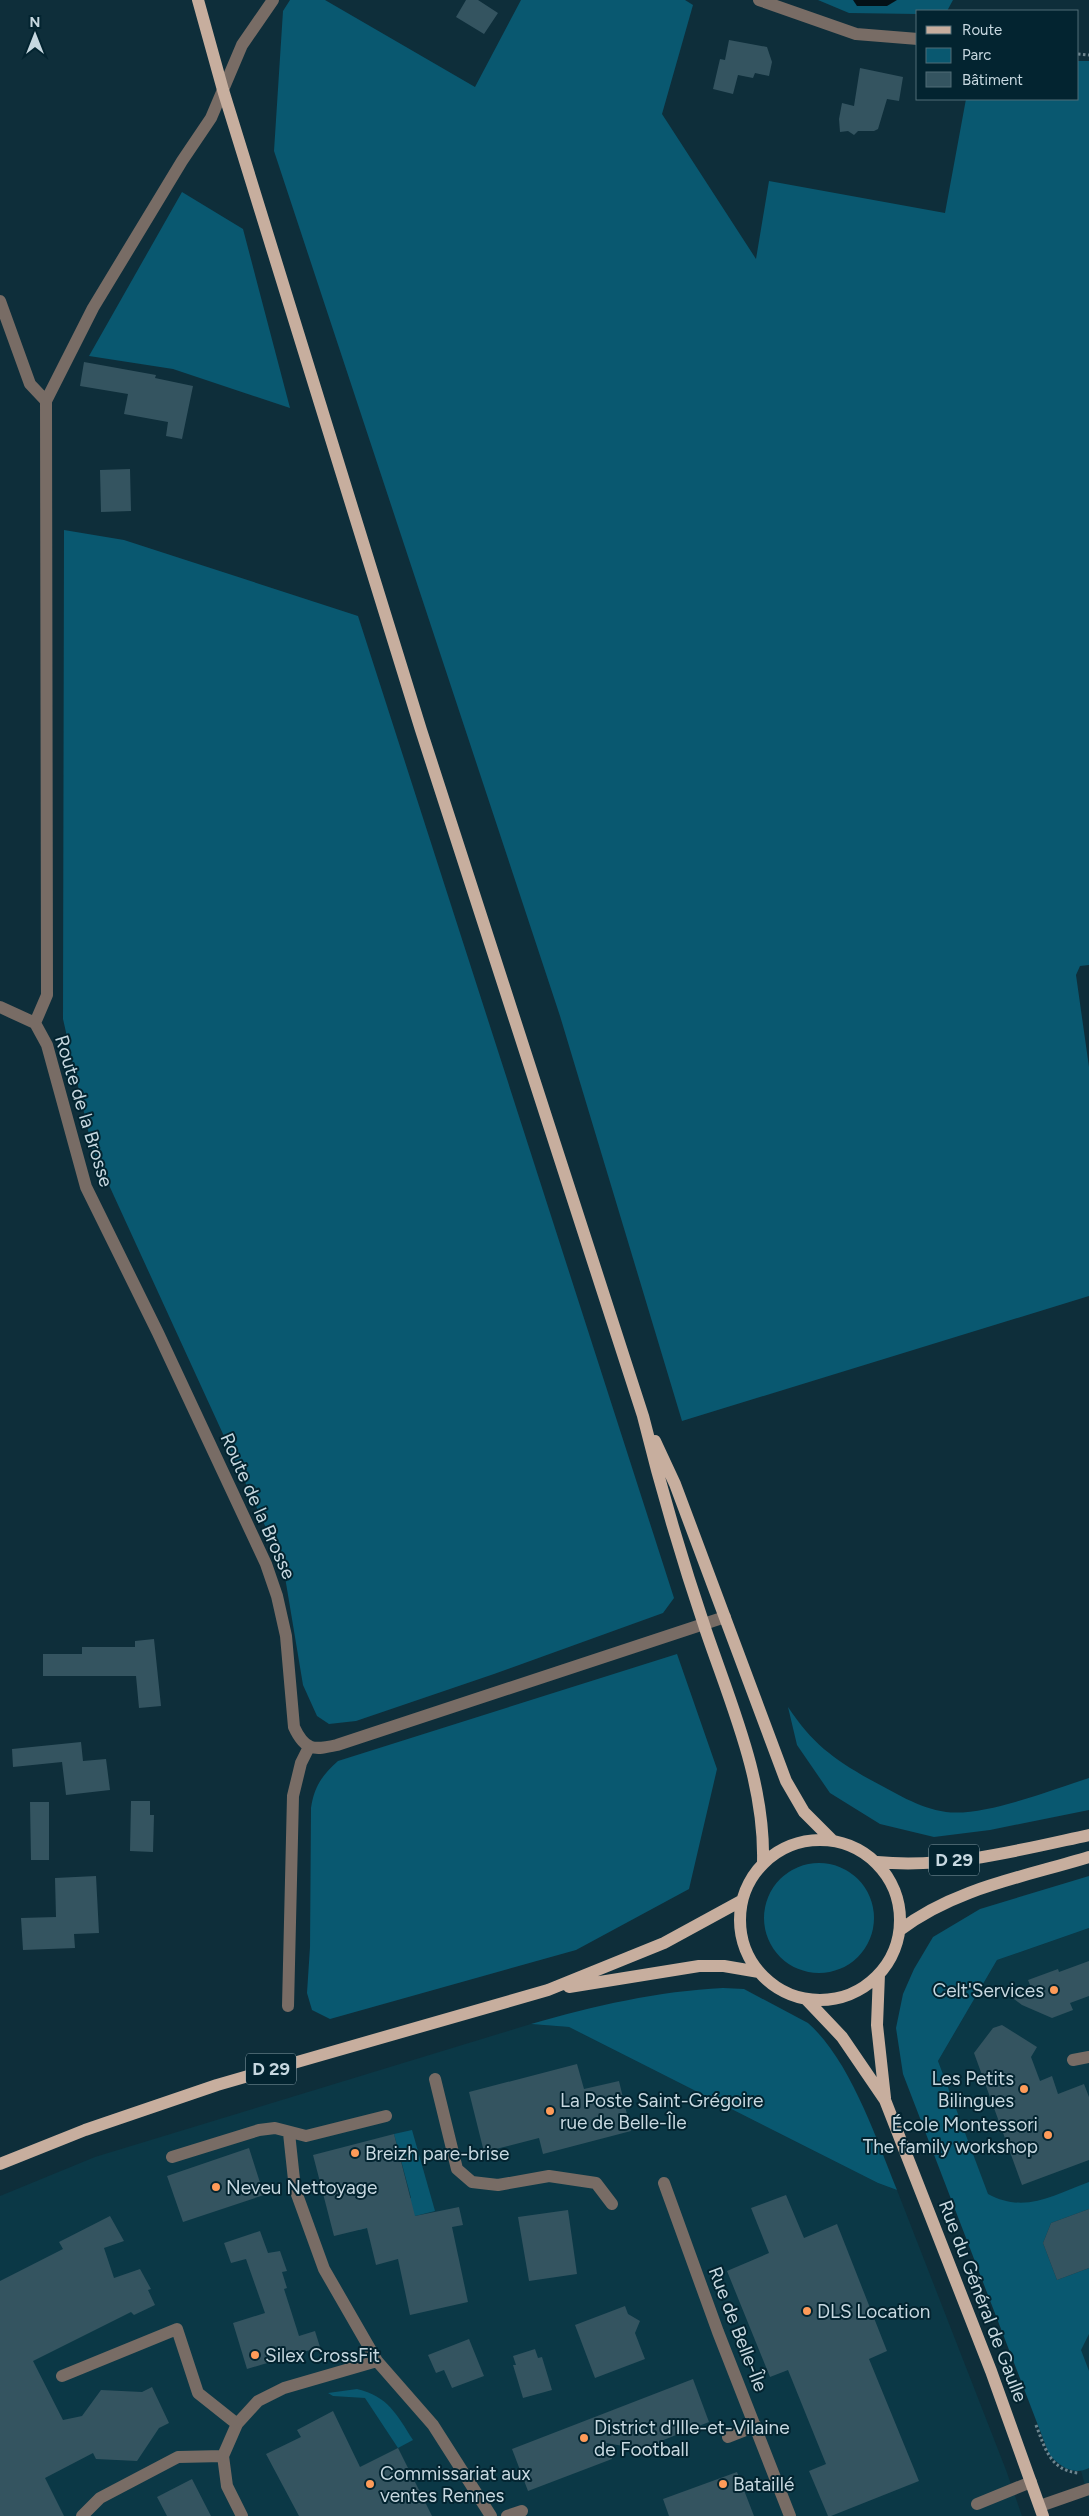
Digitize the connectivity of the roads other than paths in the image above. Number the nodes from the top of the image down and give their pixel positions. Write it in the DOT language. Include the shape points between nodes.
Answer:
graph roads {
  1 [pos="198,0"];
  2 [pos="273,0"];
  3 [pos="759,0"];
  4 [pos="916,39"];
  5 [pos="223,90"];
  6 [pos="0,301"];
  7 [pos="46,401"];
  8 [pos="0,1007"];
  9 [pos="34,1023"];
  10 [pos="643,1416"];
  11 [pos="725,1617"];
  12 [pos="704,1624"];
  13 [pos="309,1747"];
  14 [pos="1089,1835"];
  15 [pos="832,1840"];
  16 [pos="1089,1857"];
  17 [pos="763,1862"];
  18 [pos="877,1862"];
  19 [pos="741,1901"];
  20 [pos="900,1930"];
  21 [pos="759,1972"];
  22 [pos="879,1974"];
  23 [pos="548,1990"];
  24 [pos="806,1999"];
  25 [pos="288,2006"];
  26 [pos="1089,2057"];
  27 [pos="1073,2060"];
  28 [pos="435,2079"];
  29 [pos="885,2100"];
  30 [pos="386,2116"];
  31 [pos="289,2133"];
  32 [pos="172,2157"];
  33 [pos="0,2164"];
  34 [pos="664,2183"];
  35 [pos="612,2204"];
  36 [pos="377,2360"];
  37 [pos="62,2376"];
  38 [pos="237,2424"];
  39 [pos="756,2426"];
  40 [pos="728,2437"];
  41 [pos="222,2456"];
  42 [pos="1031,2482"];
  43 [pos="1089,2489"];
  44 [pos="977,2504"];
  45 [pos="522,2511"];
  46 [pos="1042,2511"];
  47 [pos="82,2516"];
  48 [pos="242,2516"];
  49 [pos="492,2516"];
  50 [pos="508,2516"];
  51 [pos="790,2516"];
  1 -- 5 [label="main road"];
  2 -- 5 [label="street" via="242,44"];
  3 -- 4 [label="street" via="856,34"];
  5 -- 7 [label="street" via="211,118 93,308"];
  5 -- 10 [label="main road" via="424,739"];
  6 -- 7 [label="street" via="30,384"];
  7 -- 9 [label="street" via="47,995"];
  8 -- 9 [label="street, Route de la Brosse"];
  9 -- 13 [label="street, Route de la Brosse" via="48,1045 86,1187 266,1564 286,1636 294,1728 300,1740"];
  10 -- 11 [label="main road" via="676,1484"];
  10 -- 12 [label="main road" via="661,1488"];
  11 -- 12 [label="street"];
  11 -- 15 [label="main road" via="786,1781 804,1812"];
  12 -- 13 [label="street" via="337,1745 320,1749"];
  12 -- 17 [label="main road" via="751,1764 763,1830"];
  13 -- 25 [label="street" via="301,1763 293,1796"];
  14 -- 18 [label="main road, D 29" via="968,1859 896,1864"];
  15 -- 17 [label="main road" via="794,1843"];
  15 -- 18 [label="main road" via="864,1852"];
  16 -- 20 [label="main road, D 29" via="957,1897 933,1908"];
  17 -- 19 [label="main road" via="753,1874"];
  18 -- 20 [label="main road" via="896,1894"];
  19 -- 21 [label="main road" via="741,1939"];
  19 -- 23 [label="main road, D 29" via="664,1943"];
  20 -- 22 [label="main road" via="893,1953"];
  21 -- 23 [label="main road, D 29" via="699,1966"];
  21 -- 24 [label="main road" via="772,1985"];
  22 -- 24 [label="main road" via="846,1996"];
  22 -- 29 [label="main road, Rue du Général de Gaulle" via="877,2025"];
  23 -- 33 [label="main road, D 29" via="217,2085 86,2130"];
  24 -- 29 [label="main road, Rue du Général de Gaulle" via="842,2037"];
  26 -- 27 [label="street"];
  28 -- 35 [label="street" via="457,2169 472,2182 498,2184 549,2176 587,2181 596,2183"];
  29 -- 42 [label="main road, Rue du Général de Gaulle"];
  30 -- 31 [label="street" via="306,2136"];
  31 -- 32 [label="street" via="275,2128 259,2130"];
  31 -- 36 [label="street" via="295,2188 311,2237 324,2269"];
  34 -- 39 [label="street, Rue de Belle-Île"];
  36 -- 38 [label="street" via="284,2388 258,2401"];
  36 -- 49 [label="street" via="433,2425"];
  37 -- 38 [label="street" via="178,2329 198,2393"];
  38 -- 41 [label="street"];
  39 -- 40 [label="street"];
  39 -- 51 [label="street, Rue de Belle-Île"];
  41 -- 47 [label="street" via="178,2457 100,2498"];
  41 -- 48 [label="street" via="227,2486"];
  42 -- 44 [label="street"];
  42 -- 46 [label="main road, Rue du Général de Gaulle"];
  43 -- 46 [label="street"];
  45 -- 50 [label="street"];
}
